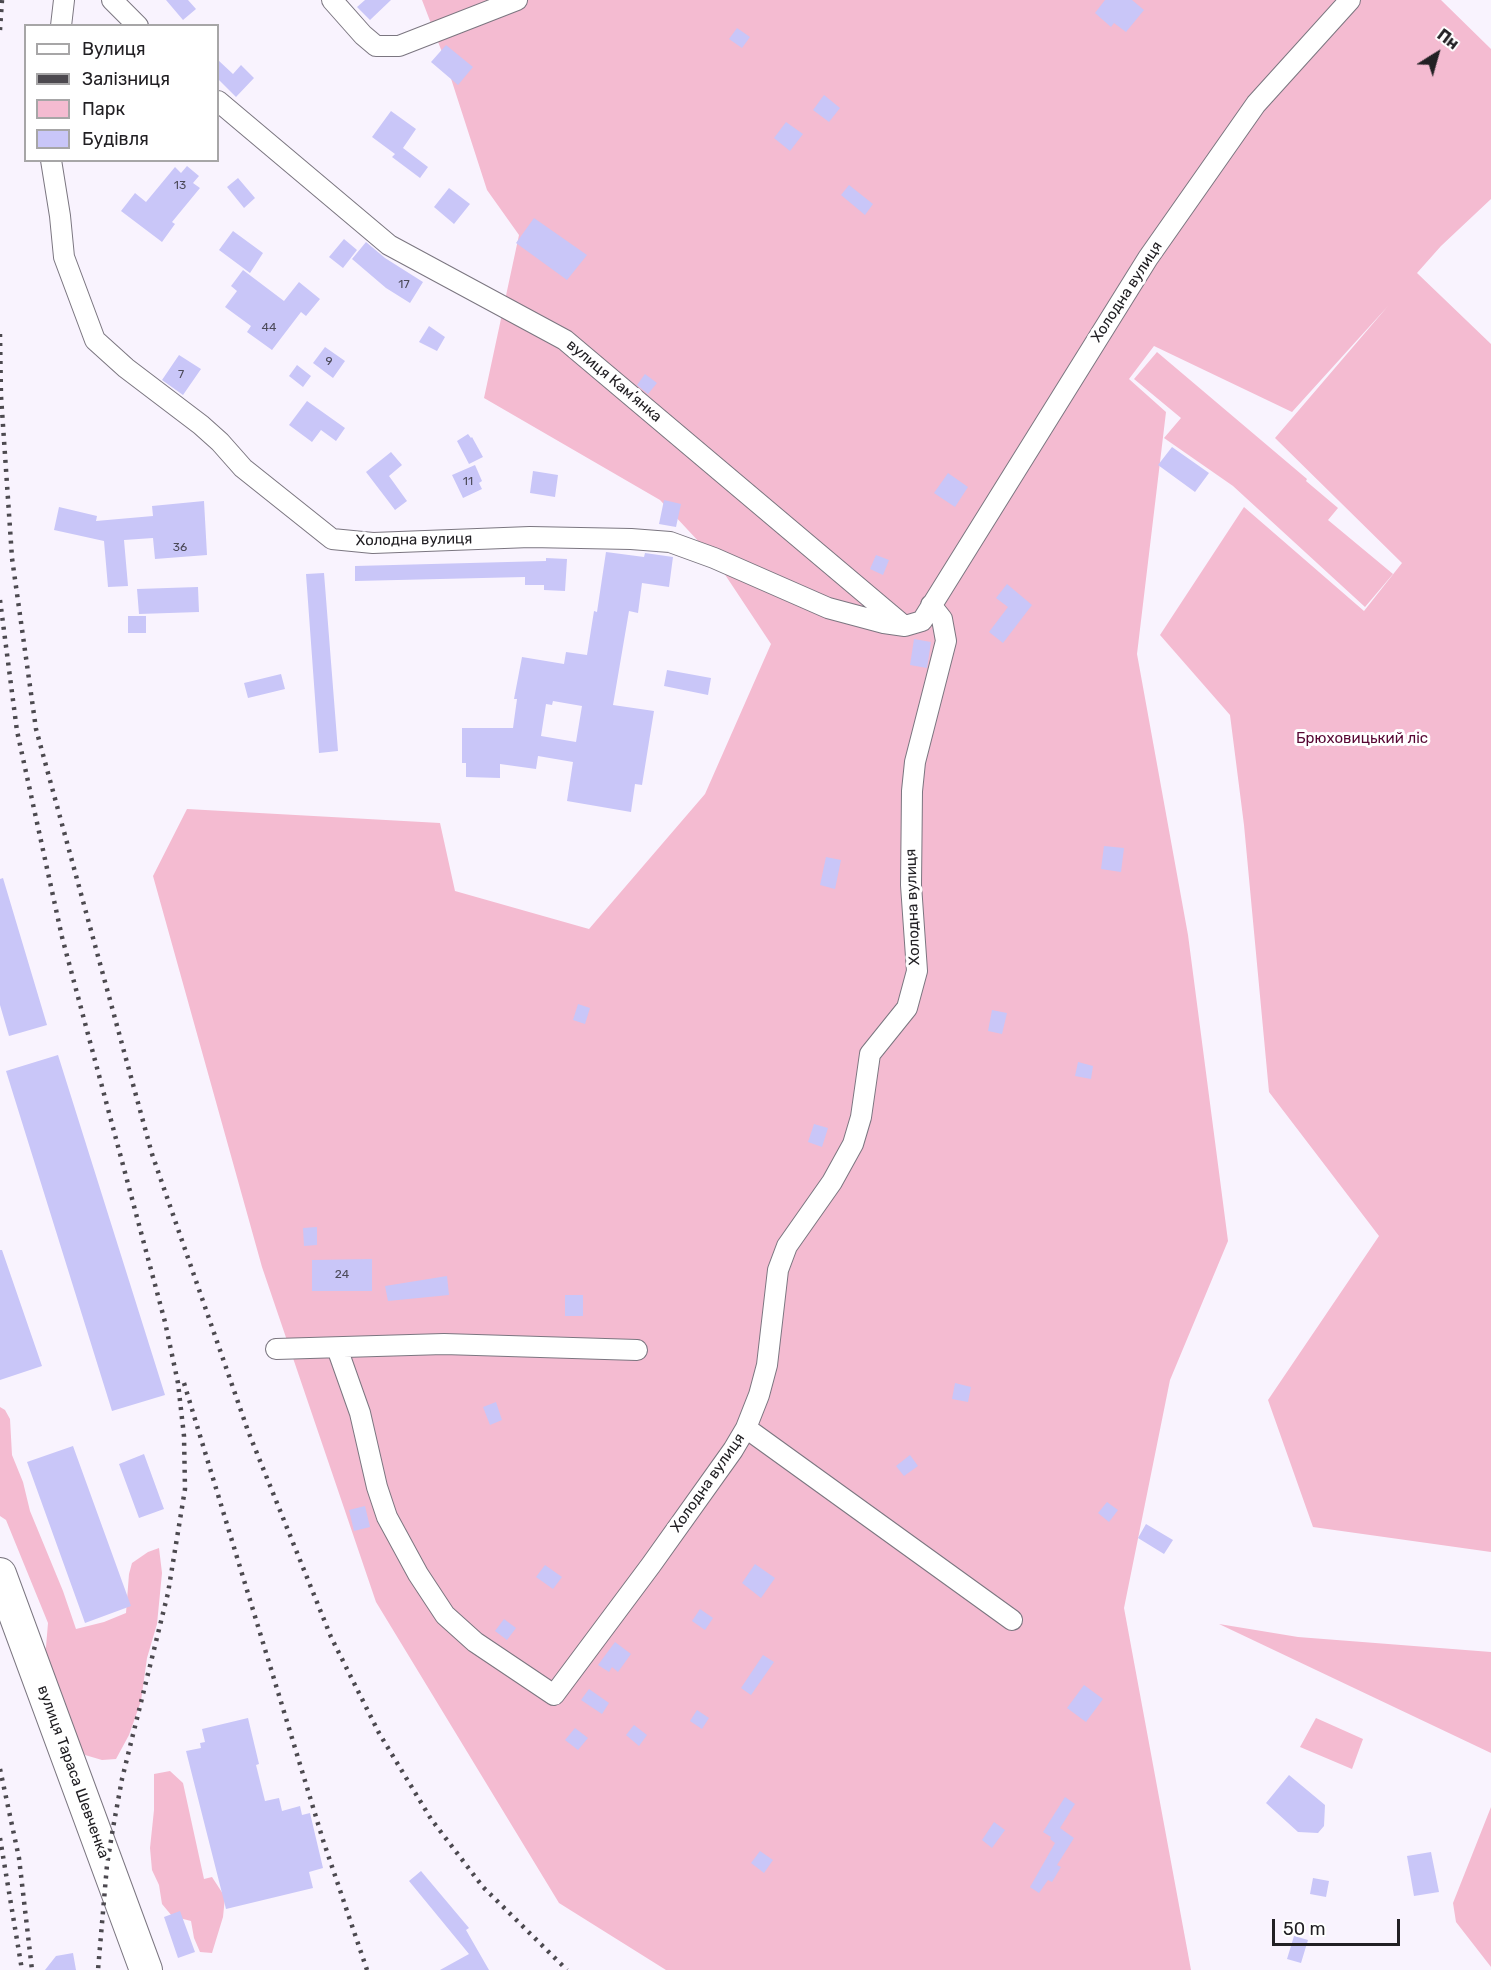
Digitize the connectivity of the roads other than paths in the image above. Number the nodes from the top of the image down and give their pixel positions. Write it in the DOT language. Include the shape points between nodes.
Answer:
graph roads {
  1 [pos="64,0"];
  2 [pos="112,0"];
  3 [pos="332,0"];
  4 [pos="517,0"];
  5 [pos="1350,0"];
  6 [pos="61,24"];
  7 [pos="136,24"];
  8 [pos="219,102"];
  9 [pos="51,162"];
  10 [pos="931,605"];
  11 [pos="905,626"];
  12 [pos="337,1348"];
  13 [pos="276,1349"];
  14 [pos="638,1350"];
  15 [pos="746,1428"];
  16 [pos="0,1574"];
  17 [pos="1012,1620"];
  18 [pos="146,1970"];
  1 -- 6 [label="street"];
  2 -- 7 [label="street"];
  3 -- 4 [label="street" via="376,46 399,46"];
  5 -- 10 [label="street, Холодна вулиця" via="1256,104 1168,228"];
  8 -- 11 [label="street, вулиця Камʼянка" via="389,245 565,340"];
  9 -- 11 [label="street, Холодна вулиця" via="64,257 95,340 201,424 243,468 332,539 373,543 530,537 670,542 828,608"];
  10 -- 11 [label="street, Холодна вулиця" via="922,621"];
  10 -- 15 [label="street, Холодна вулиця" via="942,619 946,642 915,762 912,791 911,885 917,971 907,1008 870,1054 853,1144 832,1182 787,1246 778,1270 767,1365"];
  12 -- 13 [label="street"];
  12 -- 14 [label="street" via="444,1344"];
  12 -- 15 [label="street, Холодна вулиця" via="360,1413 387,1517 418,1574 445,1615 475,1642 554,1695"];
  15 -- 17 [label="street"];
  16 -- 18 [label="main road, вулиця Тараса Шевченка"];
}
